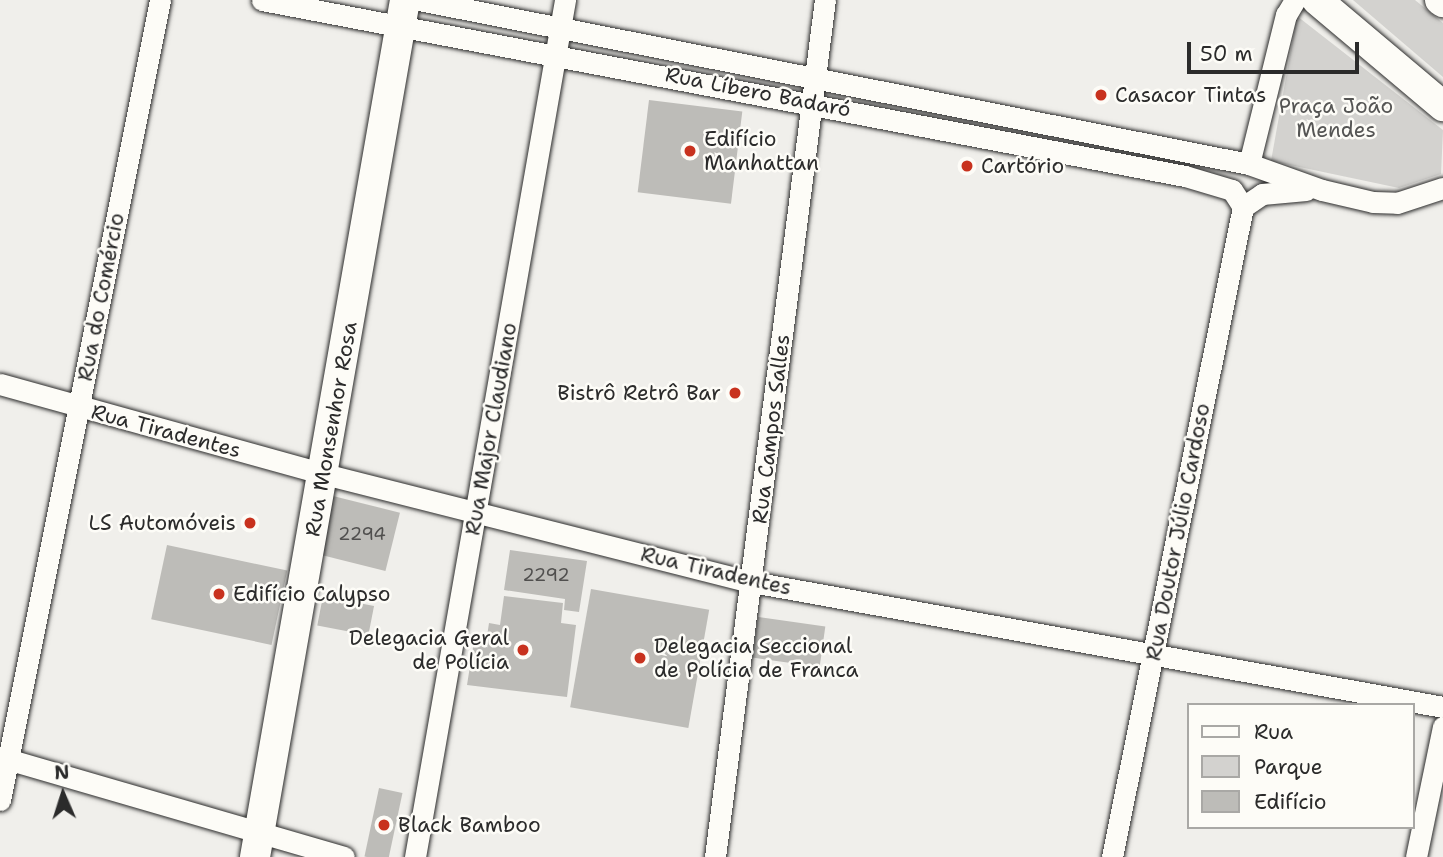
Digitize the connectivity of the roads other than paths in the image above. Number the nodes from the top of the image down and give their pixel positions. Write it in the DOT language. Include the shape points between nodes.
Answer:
graph roads {
  1 [pos="160,0"];
  2 [pos="262,0"];
  3 [pos="419,0"];
  4 [pos="565,0"];
  5 [pos="825,0"];
  6 [pos="1295,0"];
  7 [pos="1317,0"];
  8 [pos="404,13"];
  9 [pos="560,27"];
  10 [pos="555,54"];
  11 [pos="815,76"];
  12 [pos="812,102"];
  13 [pos="1443,106"];
  14 [pos="1047,148"];
  15 [pos="1249,164"];
  16 [pos="1443,188"];
  17 [pos="1322,190"];
  18 [pos="1243,207"];
  19 [pos="0,384"];
  20 [pos="79,407"];
  21 [pos="324,474"];
  22 [pos="477,512"];
  23 [pos="752,582"];
  24 [pos="1153,657"];
  25 [pos="1443,707"];
  26 [pos="1443,727"];
  27 [pos="4,758"];
  28 [pos="0,800"];
  29 [pos="258,845"];
  30 [pos="344,857"];
  31 [pos="415,857"];
  32 [pos="715,857"];
  33 [pos="1112,857"];
  34 [pos="1416,857"];
  1 -- 20 [label="street, Rua do Comércio"];
  2 -- 8 [label="street, Rua Líbero Badaró"];
  3 -- 9 [label="street, Rua Líbero Badaró"];
  4 -- 9 [label="street, Rua Major Claudiano"];
  5 -- 11 [label="street, Rua Campos Salles"];
  6 -- 15 [label="street" via="1286,15"];
  7 -- 13 [label="street"];
  8 -- 10 [label="street, Rua Líbero Badaró"];
  8 -- 21 [label="street, Rua Monsenhor Rosa"];
  9 -- 10 [label="street, Rua Major Claudiano"];
  9 -- 11 [label="street, Rua Líbero Badaró"];
  10 -- 12 [label="street, Rua Líbero Badaró"];
  10 -- 22 [label="street, Rua Major Claudiano"];
  11 -- 12 [label="street, Rua Campos Salles"];
  11 -- 15 [label="street, Rua Líbero Badaró"];
  12 -- 14 [label="street, Rua Líbero Badaró"];
  12 -- 23 [label="street, Rua Campos Salles"];
  14 -- 15 [label="street" via="1099,148 1233,173"];
  14 -- 18 [label="street, Rua Líbero Badaró" via="1232,190"];
  15 -- 17 [label="street, Rua Líbero Badaró"];
  16 -- 17 [label="street" via="1397,203"];
  17 -- 18 [label="street" via="1262,194"];
  18 -- 24 [label="street, Rua Doutor Júlio Cardoso"];
  19 -- 20 [label="street, Rua Tiradentes"];
  20 -- 21 [label="street, Rua Tiradentes"];
  20 -- 27 [label="street, Rua do Comércio"];
  21 -- 22 [label="street, Rua Tiradentes"];
  21 -- 29 [label="street, Rua Monsenhor Rosa"];
  22 -- 23 [label="street, Rua Tiradentes"];
  22 -- 31 [label="street, Rua Major Claudiano"];
  23 -- 24 [label="street, Rua Tiradentes"];
  23 -- 32 [label="street, Rua Campos Salles"];
  24 -- 25 [label="street, Rua Tiradentes"];
  24 -- 33 [label="street, Rua Doutor Júlio Cardoso"];
  26 -- 34 [label="street"];
  27 -- 28 [label="street, Rua do Comércio"];
  27 -- 29 [label="street"];
  29 -- 30 [label="street"];
}
